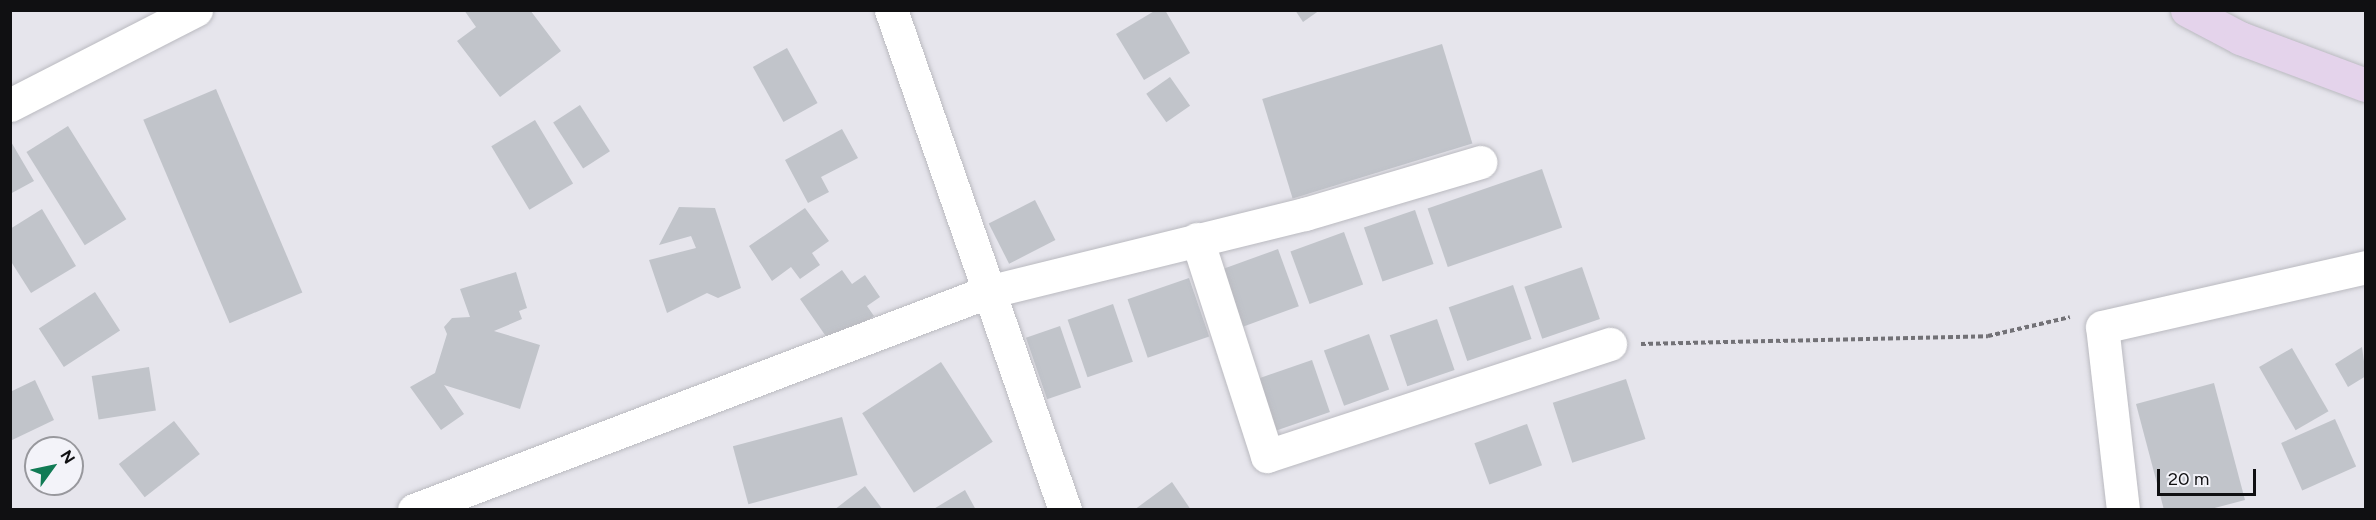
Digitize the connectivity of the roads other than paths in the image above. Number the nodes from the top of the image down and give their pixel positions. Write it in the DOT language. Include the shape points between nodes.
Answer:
graph roads {
  1 [pos="196,10"];
  2 [pos="891,10"];
  3 [pos="2187,10"];
  4 [pos="2366,85"];
  5 [pos="10,105"];
  6 [pos="1480,162"];
  7 [pos="1197,239"];
  8 [pos="2366,267"];
  9 [pos="987,292"];
  10 [pos="1610,344"];
  11 [pos="414,510"];
  12 [pos="1065,510"];
  13 [pos="2123,510"];
  1 -- 5 [label="street"];
  2 -- 9 [label="street"];
  3 -- 4 [label="main road" via="2240,38"];
  6 -- 7 [label="street"];
  7 -- 9 [label="street"];
  7 -- 10 [label="street" via="1267,456"];
  8 -- 13 [label="street" via="2102,327"];
  9 -- 11 [label="street"];
  9 -- 12 [label="street"];
}
